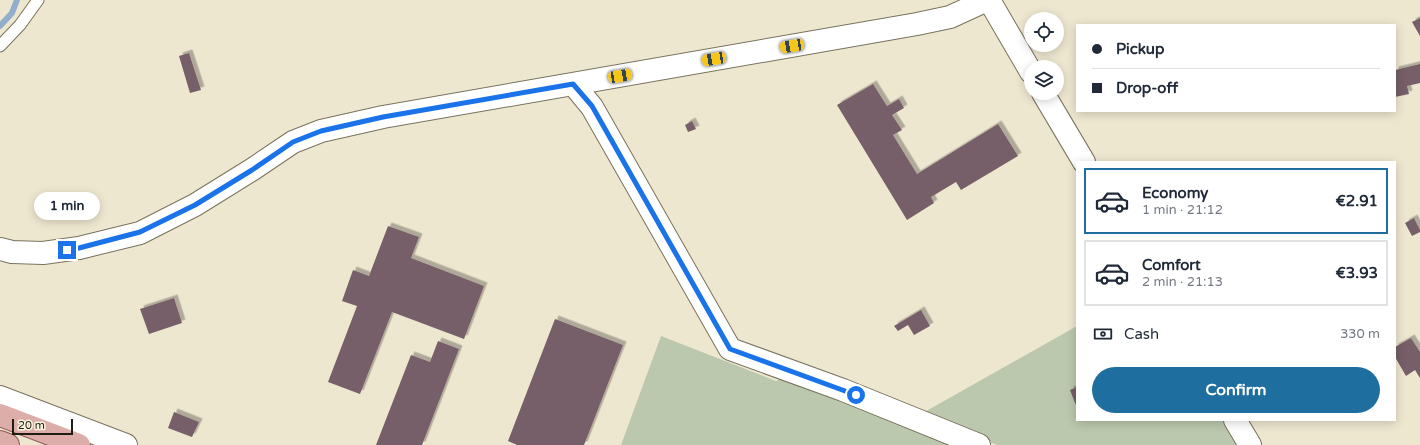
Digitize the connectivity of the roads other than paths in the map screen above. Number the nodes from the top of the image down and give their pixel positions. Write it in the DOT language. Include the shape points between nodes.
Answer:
graph roads {
  1 [pos="38,0"];
  2 [pos="988,0"];
  3 [pos="0,46"];
  4 [pos="1024,60"];
  5 [pos="573,84"];
  6 [pos="1047,100"];
  7 [pos="1083,161"];
  8 [pos="0,249"];
  9 [pos="0,397"];
  10 [pos="0,415"];
  11 [pos="1236,421"];
  12 [pos="0,442"];
  13 [pos="8,445"];
  14 [pos="79,445"];
  15 [pos="126,445"];
  16 [pos="979,445"];
  17 [pos="1250,445"];
  1 -- 3 [label="lane" via="20,25"];
  2 -- 4 [label="street"];
  2 -- 5 [label="street" via="950,17 918,24"];
  5 -- 8 [label="street" via="383,117 321,131 293,142 195,205 140,232 79,248 43,253"];
  5 -- 16 [label="street" via="592,106 730,349 843,390"];
  6 -- 7 [label="street"];
  9 -- 15 [label="street"];
  10 -- 14 [label="main road"];
  11 -- 17 [label="street"];
  12 -- 13 [label="main road"];
}
